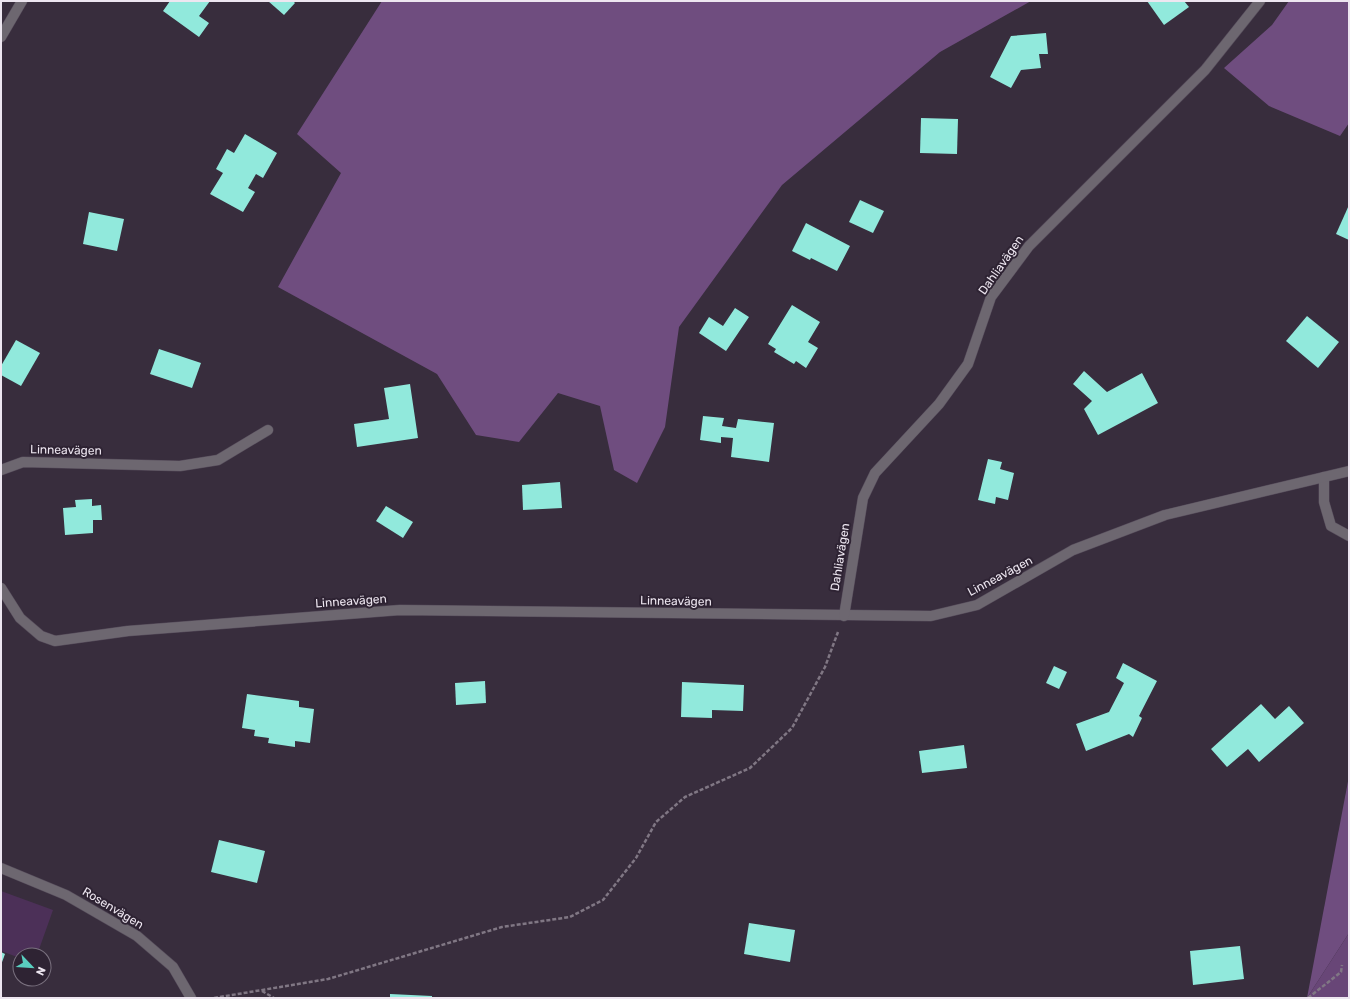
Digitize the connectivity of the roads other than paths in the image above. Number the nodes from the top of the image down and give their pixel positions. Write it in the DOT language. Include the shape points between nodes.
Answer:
graph roads {
  1 [pos="22,1"];
  2 [pos="1260,1"];
  3 [pos="1,36"];
  4 [pos="268,430"];
  5 [pos="1,470"];
  6 [pos="1349,471"];
  7 [pos="1324,477"];
  8 [pos="1349,536"];
  9 [pos="1,588"];
  10 [pos="844,616"];
  11 [pos="1,868"];
  12 [pos="192,998"];
  1 -- 3 [label="street"];
  2 -- 10 [label="street, Dahliavägen" via="1205,70 1029,246 991,297 968,364 938,404 875,473 863,498"];
  4 -- 5 [label="street, Linneavägen" via="218,460 180,466 23,462"];
  6 -- 7 [label="street, Linneavägen"];
  7 -- 8 [label="street" via="1324,502 1331,526"];
  7 -- 10 [label="street, Linneavägen" via="1166,515 1073,550 977,605 931,616"];
  9 -- 10 [label="street, Linneavägen" via="20,618 41,636 55,641 128,631 400,610"];
  11 -- 12 [label="street, Rosenvägen" via="66,895 137,936 173,968"];
}
